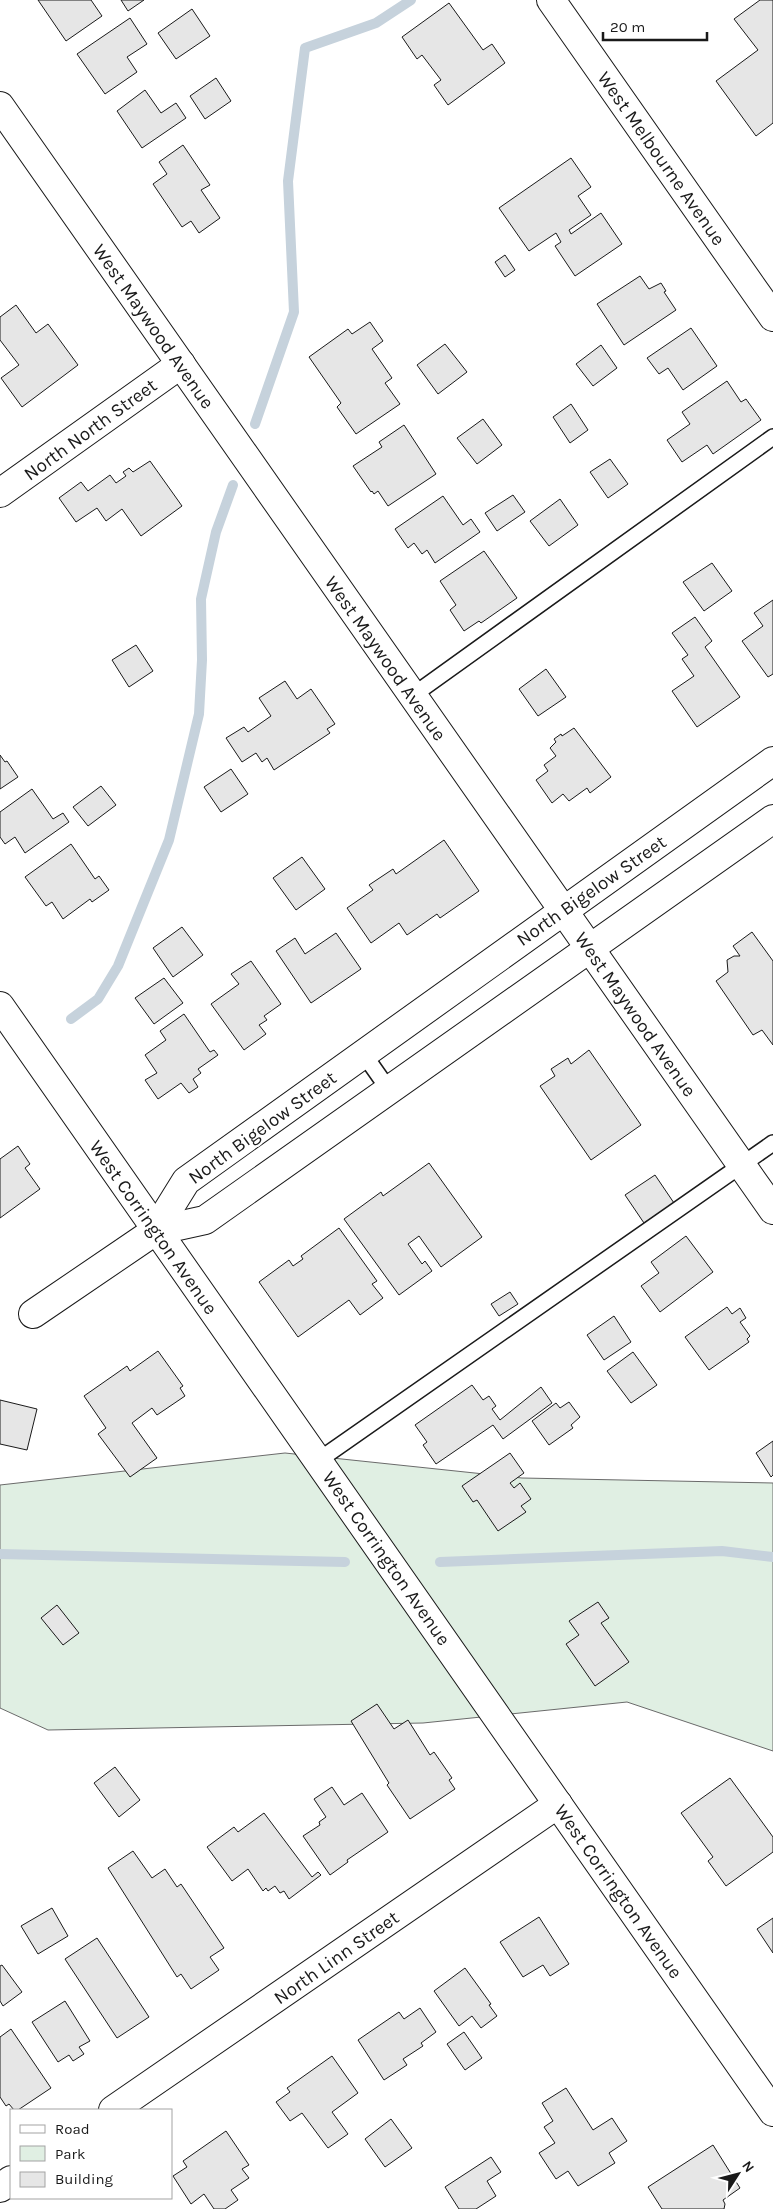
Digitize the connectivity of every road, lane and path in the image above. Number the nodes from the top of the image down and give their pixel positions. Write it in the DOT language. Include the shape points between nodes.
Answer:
graph roads {
  1 [pos="551,0"];
  2 [pos="0,106"];
  3 [pos="773,316"];
  4 [pos="181,364"];
  5 [pos="773,437"];
  6 [pos="0,493"];
  7 [pos="412,696"];
  8 [pos="773,761"];
  9 [pos="773,819"];
  10 [pos="563,909"];
  11 [pos="591,948"];
  12 [pos="0,1006"];
  13 [pos="363,1053"];
  14 [pos="389,1090"];
  15 [pos="773,1143"];
  16 [pos="742,1165"];
  17 [pos="773,1210"];
  18 [pos="155,1231"];
  19 [pos="33,1314"];
  20 [pos="319,1460"];
  21 [pos="558,1804"];
  22 [pos="114,2109"];
  23 [pos="773,2112"];
  1 -- 3 [label="street, West Melbourne Avenue"];
  2 -- 4 [label="street, West Maywood Avenue"];
  4 -- 6 [label="street, North North Street"];
  4 -- 7 [label="street, West Maywood Avenue"];
  5 -- 7 [label="lane"];
  7 -- 10 [label="street, West Maywood Avenue"];
  8 -- 10 [label="street, North Bigelow Street"];
  9 -- 11 [label="street"];
  10 -- 11 [label="street, West Maywood Avenue"];
  10 -- 13 [label="street, North Bigelow Street"];
  11 -- 14 [label="street"];
  11 -- 16 [label="street, West Maywood Avenue"];
  12 -- 18 [label="street, West Corrington Avenue"];
  13 -- 14 [label="lane"];
  13 -- 18 [label="street, North Bigelow Street" via="186,1181"];
  14 -- 18 [label="street" via="205,1220"];
  15 -- 16 [label="lane"];
  16 -- 17 [label="street, West Maywood Avenue"];
  16 -- 20 [label="lane"];
  18 -- 19 [label="street"];
  18 -- 20 [label="street, West Corrington Avenue"];
  20 -- 21 [label="street, West Corrington Avenue"];
  21 -- 22 [label="street, North Linn Street"];
  21 -- 23 [label="street, West Corrington Avenue"];
}
